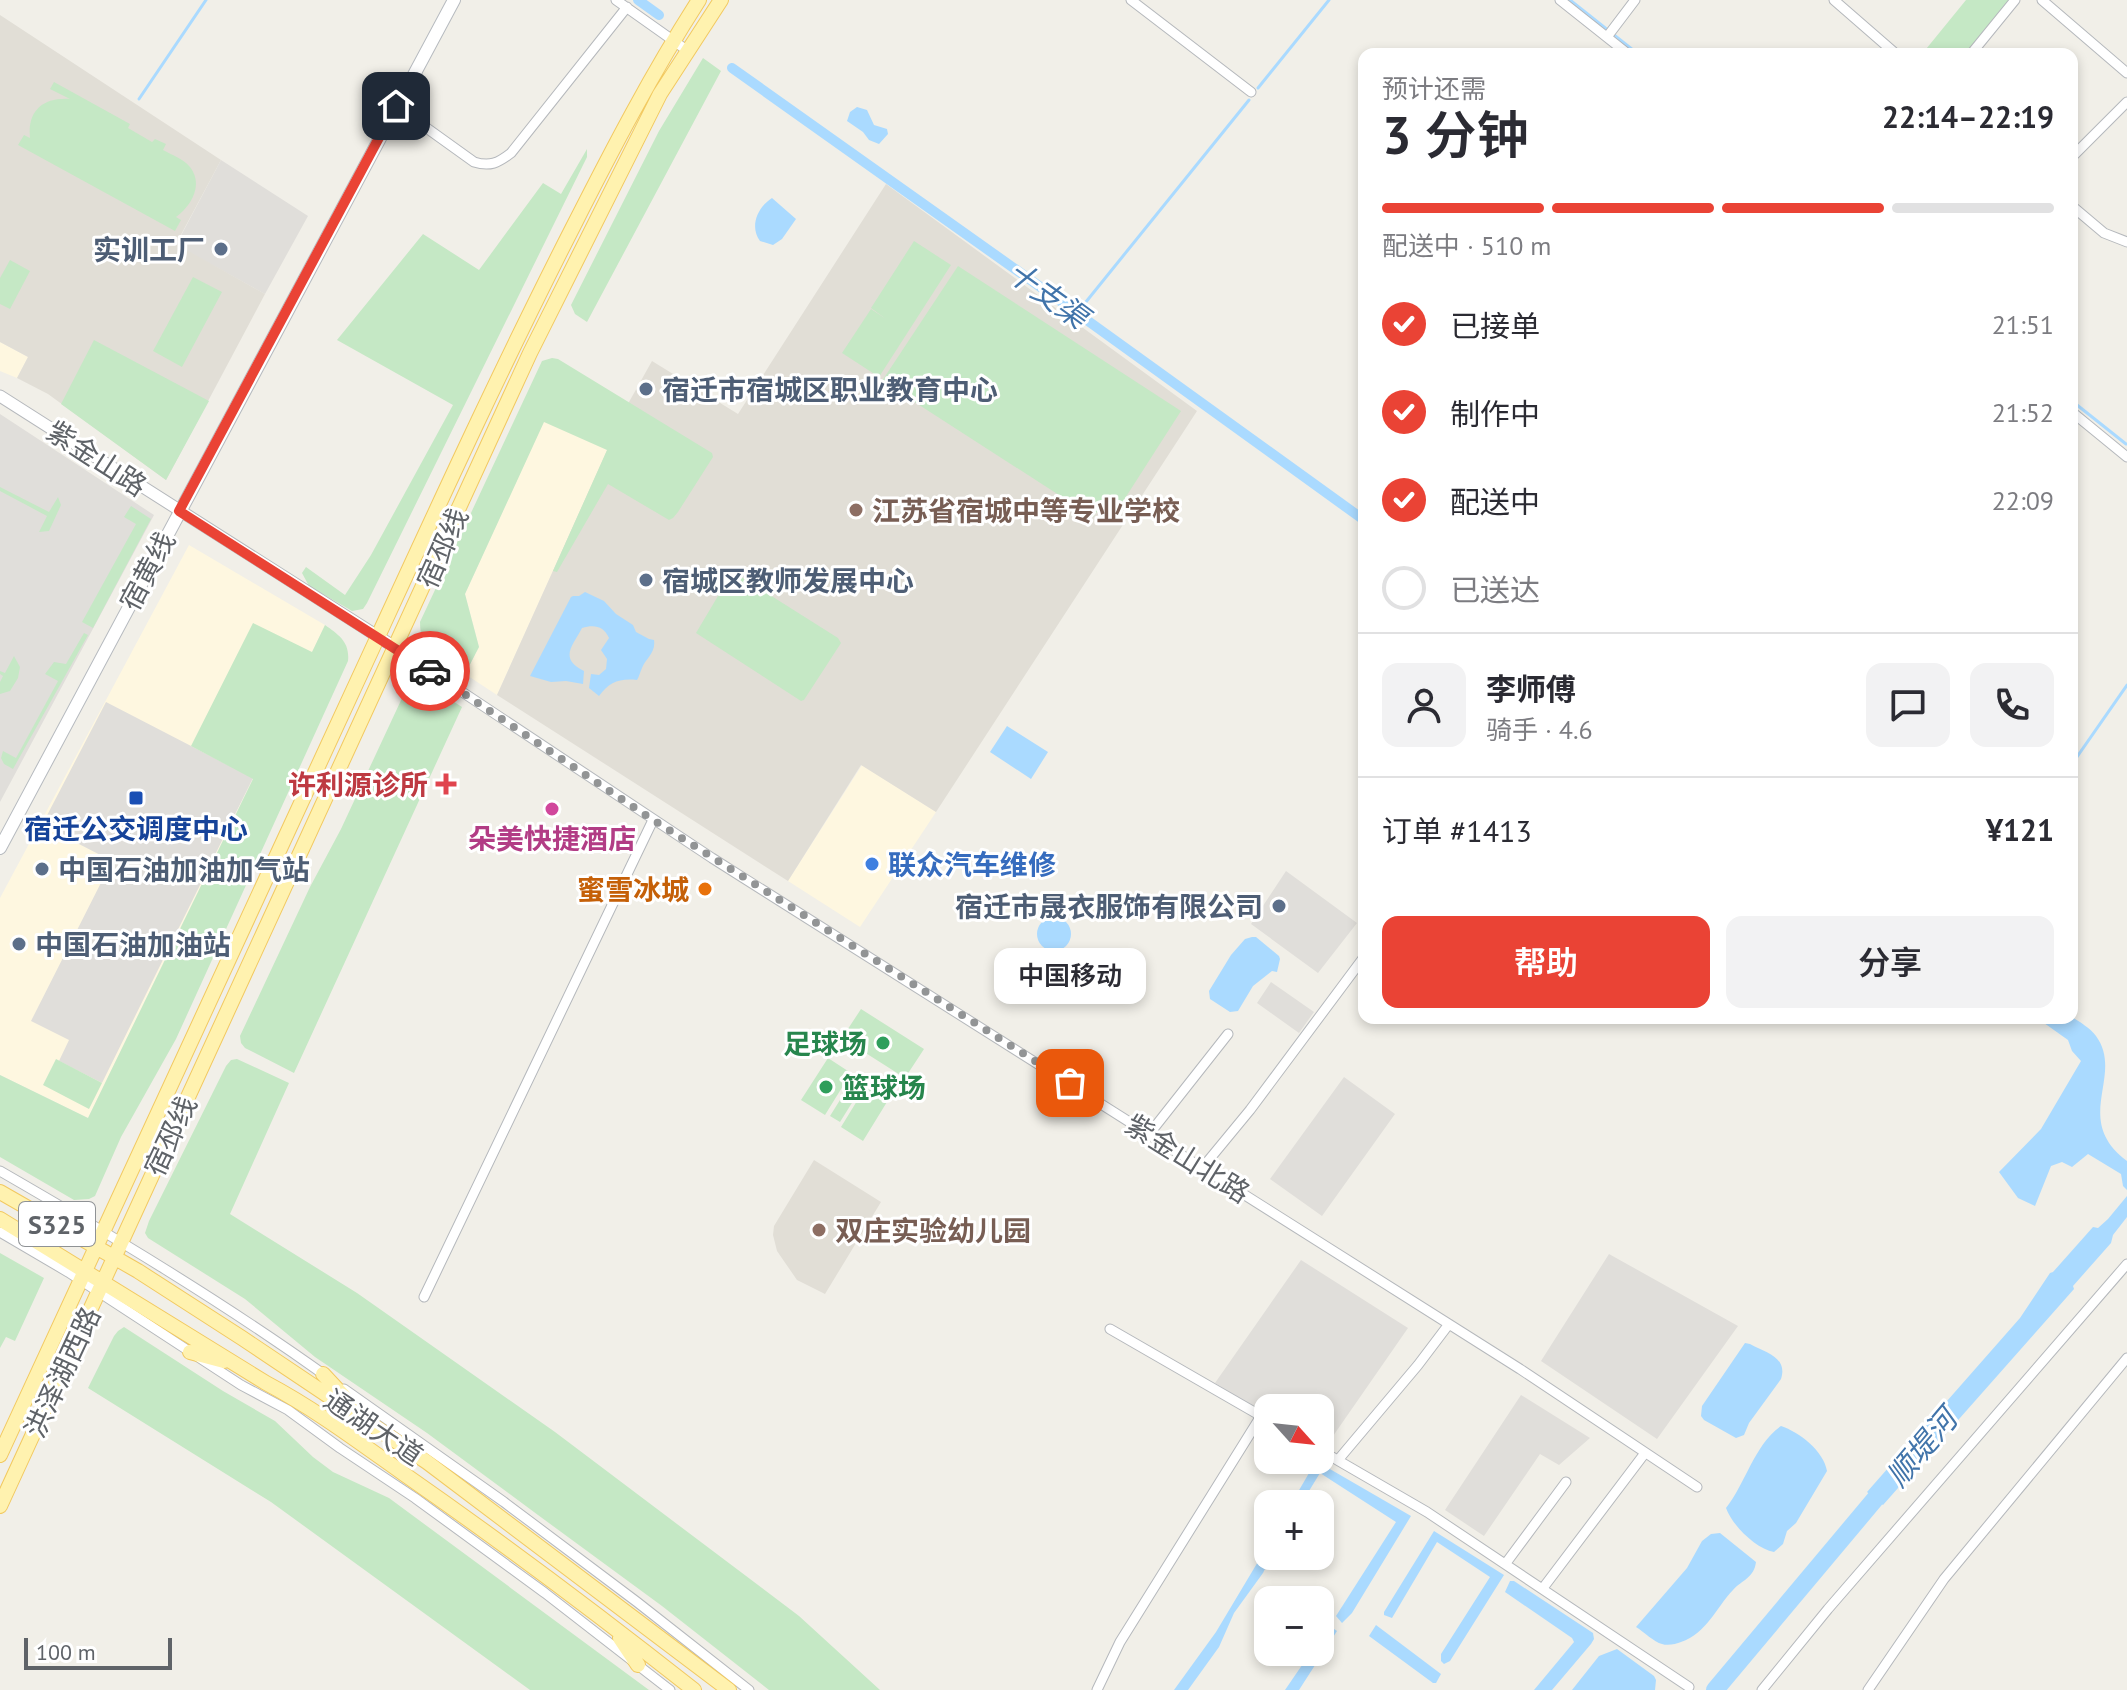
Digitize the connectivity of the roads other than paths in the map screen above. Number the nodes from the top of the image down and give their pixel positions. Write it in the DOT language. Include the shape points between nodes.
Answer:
graph roads {
  1 [pos="454,0"];
  2 [pos="616,0"];
  3 [pos="699,0"];
  4 [pos="721,0"];
  5 [pos="1131,0"];
  6 [pos="1560,0"];
  7 [pos="1635,0"];
  8 [pos="1834,0"];
  9 [pos="2015,0"];
  10 [pos="2042,0"];
  11 [pos="627,7"];
  12 [pos="1609,34"];
  13 [pos="673,40"];
  14 [pos="1622,48"];
  15 [pos="1889,48"];
  16 [pos="1976,48"];
  17 [pos="688,51"];
  18 [pos="2127,73"];
  19 [pos="1251,92"];
  20 [pos="2127,102"];
  21 [pos="396,106"];
  22 [pos="2078,151"];
  23 [pos="2078,211"];
  24 [pos="2127,242"];
  25 [pos="0,396"];
  26 [pos="2078,417"];
  27 [pos="2127,457"];
  28 [pos="179,511"];
  29 [pos="378,637"];
  30 [pos="396,648"];
  31 [pos="653,820"];
  32 [pos="0,848"];
  33 [pos="1358,965"];
  34 [pos="1228,1034"];
  35 [pos="1150,1133"];
  36 [pos="1203,1167"];
  37 [pos="0,1171"];
  38 [pos="0,1192"];
  39 [pos="0,1219"];
  40 [pos="103,1231"];
  41 [pos="0,1232"];
  42 [pos="96,1246"];
  43 [pos="118,1250"];
  44 [pos="2127,1264"];
  45 [pos="83,1275"];
  46 [pos="101,1287"];
  47 [pos="424,1297"];
  48 [pos="1449,1324"];
  49 [pos="1110,1329"];
  50 [pos="190,1352"];
  51 [pos="2127,1358"];
  52 [pos="236,1363"];
  53 [pos="323,1374"];
  54 [pos="1254,1412"];
  55 [pos="366,1421"];
  56 [pos="1254,1435"];
  57 [pos="1645,1453"];
  58 [pos="0,1455"];
  59 [pos="1334,1458"];
  60 [pos="1338,1460"];
  61 [pos="1566,1482"];
  62 [pos="1697,1487"];
  63 [pos="0,1506"];
  64 [pos="1506,1563"];
  65 [pos="1543,1588"];
  66 [pos="610,1625"];
  67 [pos="638,1665"];
  68 [pos="1689,1687"];
  69 [pos="670,1690"];
  70 [pos="694,1690"];
  71 [pos="729,1690"];
  72 [pos="749,1690"];
  73 [pos="1097,1690"];
  74 [pos="1762,1690"];
  75 [pos="1868,1690"];
  1 -- 21 [label="main road, 宿黄线"];
  2 -- 11 [label="street"];
  3 -- 13 [label="main road, 宿邳线"];
  4 -- 17 [label="main road, 宿邳线"];
  5 -- 19 [label="street"];
  6 -- 12 [label="street"];
  7 -- 12 [label="street"];
  8 -- 15 [label="street"];
  9 -- 16 [label="street"];
  10 -- 18 [label="street"];
  11 -- 13 [label="street"];
  11 -- 21 [label="street" via="511,153 496,164 474,162"];
  12 -- 14 [label="street"];
  13 -- 17 [label="street"];
  13 -- 29 [label="main road, 宿邳线" via="536,300"];
  17 -- 30 [label="main road, 宿邳线" via="660,94 539,335"];
  20 -- 22 [label="street"];
  21 -- 28 [label="main road, 宿黄线"];
  23 -- 24 [label="street" via="2104,233"];
  25 -- 28 [label="street, 紫金山路"];
  26 -- 27 [label="street"];
  28 -- 29 [label="street, 紫金山路"];
  28 -- 32 [label="main road, 宿黄线"];
  29 -- 30 [label="street, 紫金山路"];
  29 -- 40 [label="main road, 宿邳线"];
  30 -- 31 [label="street, 紫金山北路"];
  30 -- 43 [label="main road, 宿邳线"];
  31 -- 35 [label="street, 紫金山北路"];
  31 -- 47 [label="street"];
  33 -- 36 [label="street"];
  34 -- 35 [label="street"];
  35 -- 36 [label="street, 紫金山北路"];
  36 -- 48 [label="street, 紫金山北路"];
  37 -- 40 [label="street"];
  38 -- 42 [label="main road, 通湖大道 / S325"];
  39 -- 45 [label="main road, 通湖大道"];
  40 -- 42 [label="main road, 宿邳线"];
  40 -- 43 [label="street"];
  41 -- 45 [label="street"];
  42 -- 43 [label="main road, 通湖大道 / S325"];
  42 -- 45 [label="main road, 宿邳线"];
  43 -- 46 [label="main road, 宿邳线"];
  43 -- 53 [label="street" via="187,1283"];
  43 -- 55 [label="main road, 通湖大道"];
  44 -- 74 [label="street"];
  45 -- 46 [label="main road, 通湖大道"];
  45 -- 58 [label="main road, 洪泽湖西路"];
  46 -- 50 [label="street"];
  46 -- 52 [label="main road, 通湖大道"];
  46 -- 63 [label="main road, 洪泽湖西路"];
  48 -- 57 [label="street, 紫金山北路"];
  48 -- 60 [label="street"];
  49 -- 54 [label="street"];
  50 -- 52 [label="main road"];
  50 -- 67 [label="street" via="288,1410 415,1498"];
  51 -- 75 [label="street" via="1944,1579"];
  52 -- 66 [label="main road, 通湖大道" via="467,1517"];
  53 -- 55 [label="main road"];
  53 -- 72 [label="street" via="516,1511"];
  55 -- 71 [label="main road, 通湖大道" via="470,1493"];
  56 -- 73 [label="street" via="1120,1642"];
  57 -- 62 [label="street, 紫金山北路"];
  57 -- 65 [label="street"];
  59 -- 60 [label="street"];
  60 -- 64 [label="street"];
  61 -- 64 [label="street"];
  64 -- 65 [label="street"];
  65 -- 68 [label="street"];
  66 -- 67 [label="main road"];
  66 -- 70 [label="main road, 通湖大道"];
  67 -- 69 [label="street"];
}
